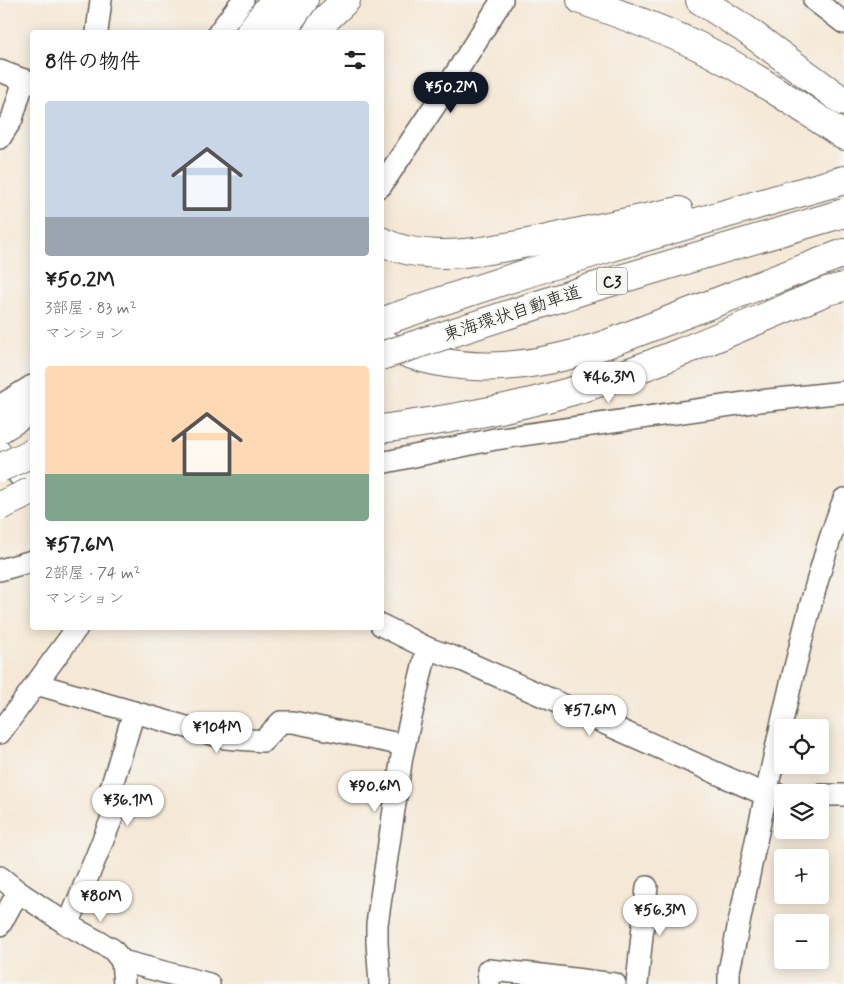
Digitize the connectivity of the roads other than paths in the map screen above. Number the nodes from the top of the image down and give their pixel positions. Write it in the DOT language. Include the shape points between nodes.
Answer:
graph roads {
  1 [pos="101,0"];
  2 [pos="243,0"];
  3 [pos="275,0"];
  4 [pos="304,0"];
  5 [pos="346,0"];
  6 [pos="502,0"];
  7 [pos="581,0"];
  8 [pos="700,0"];
  9 [pos="814,0"];
  10 [pos="841,13"];
  11 [pos="97,30"];
  12 [pos="220,30"];
  13 [pos="252,30"];
  14 [pos="283,30"];
  15 [pos="318,30"];
  16 [pos="0,71"];
  17 [pos="28,81"];
  18 [pos="844,102"];
  19 [pos="844,136"];
  20 [pos="0,138"];
  21 [pos="844,168"];
  22 [pos="844,180"];
  23 [pos="384,182"];
  24 [pos="844,213"];
  25 [pos="384,242"];
  26 [pos="844,253"];
  27 [pos="844,287"];
  28 [pos="384,321"];
  29 [pos="384,343"];
  30 [pos="384,355"];
  31 [pos="30,387"];
  32 [pos="844,392"];
  33 [pos="0,406"];
  34 [pos="30,410"];
  35 [pos="0,429"];
  36 [pos="384,429"];
  37 [pos="0,452"];
  38 [pos="30,454"];
  39 [pos="384,462"];
  40 [pos="0,468"];
  41 [pos="30,490"];
  42 [pos="30,493"];
  43 [pos="844,498"];
  44 [pos="0,506"];
  45 [pos="30,506"];
  46 [pos="0,518"];
  47 [pos="839,527"];
  48 [pos="30,562"];
  49 [pos="0,570"];
  50 [pos="384,627"];
  51 [pos="76,630"];
  52 [pos="426,648"];
  53 [pos="36,684"];
  54 [pos="134,712"];
  55 [pos="0,733"];
  56 [pos="404,745"];
  57 [pos="774,784"];
  58 [pos="774,795"];
  59 [pos="829,795"];
  60 [pos="844,795"];
  61 [pos="0,877"];
  62 [pos="647,887"];
  63 [pos="20,893"];
  64 [pos="0,925"];
  65 [pos="68,925"];
  66 [pos="122,960"];
  67 [pos="124,984"];
  68 [pos="209,984"];
  69 [pos="380,984"];
  70 [pos="489,984"];
  71 [pos="615,984"];
  72 [pos="637,984"];
  73 [pos="729,984"];
  1 -- 11 [label="street"];
  2 -- 12 [label="street"];
  3 -- 13 [label="highway"];
  4 -- 14 [label="highway"];
  5 -- 15 [label="highway"];
  6 -- 23 [label="street"];
  7 -- 19 [label="highway" via="697,46 777,91"];
  8 -- 18 [label="highway"];
  9 -- 10 [label="street"];
  16 -- 17 [label="street"];
  17 -- 20 [label="street"];
  21 -- 25 [label="highway" via="703,206 482,252 445,254 412,251"];
  22 -- 28 [label="highway, 東海環状自動車道 / C3" via="568,261"];
  24 -- 30 [label="highway, 東海環状自動車道 / C3, bridge" via="596,286"];
  26 -- 29 [label="highway" via="607,344 540,362 476,367 444,364"];
  27 -- 36 [label="highway" via="592,386 534,402"];
  31 -- 33 [label="street"];
  32 -- 39 [label="street" via="495,440"];
  34 -- 35 [label="highway"];
  37 -- 41 [label="street"];
  38 -- 40 [label="highway, bridge"];
  42 -- 44 [label="highway, bridge"];
  43 -- 47 [label="street"];
  45 -- 46 [label="highway"];
  47 -- 57 [label="street" via="807,617 775,747"];
  48 -- 49 [label="street"];
  50 -- 52 [label="street"];
  51 -- 53 [label="street"];
  52 -- 56 [label="street"];
  52 -- 58 [label="street" via="464,661"];
  53 -- 54 [label="street"];
  53 -- 55 [label="street"];
  54 -- 56 [label="street" via="225,738 263,741 281,722 293,722"];
  54 -- 65 [label="street" via="111,788 112,818"];
  56 -- 69 [label="street" via="377,924"];
  58 -- 73 [label="street" via="729,971"];
  59 -- 60 [label="street"];
  61 -- 63 [label="street"];
  62 -- 72 [label="street"];
  63 -- 64 [label="street"];
  63 -- 65 [label="street"];
  65 -- 66 [label="street" via="112,949"];
  66 -- 67 [label="street"];
  66 -- 68 [label="street"];
  70 -- 71 [label="street" via="488,970"];
}
